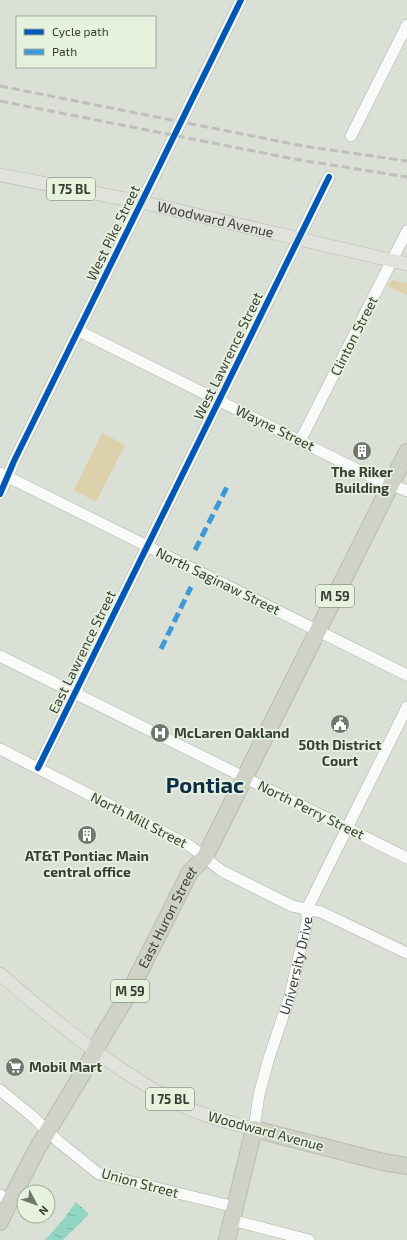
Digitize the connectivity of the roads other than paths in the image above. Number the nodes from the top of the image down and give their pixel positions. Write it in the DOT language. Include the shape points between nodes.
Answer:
graph roads {
  1 [pos="241,0"];
  2 [pos="407,25"];
  3 [pos="351,136"];
  4 [pos="0,175"];
  5 [pos="329,177"];
  6 [pos="141,202"];
  7 [pos="407,231"];
  8 [pos="300,238"];
  9 [pos="392,260"];
  10 [pos="407,264"];
  11 [pos="79,331"];
  12 [pos="219,401"];
  13 [pos="300,441"];
  14 [pos="407,452"];
  15 [pos="4,474"];
  16 [pos="390,484"];
  17 [pos="407,491"];
  18 [pos="0,494"];
  19 [pos="147,546"];
  20 [pos="318,630"];
  21 [pos="0,656"];
  22 [pos="407,675"];
  23 [pos="75,693"];
  24 [pos="407,707"];
  25 [pos="0,749"];
  26 [pos="38,768"];
  27 [pos="245,777"];
  28 [pos="347,828"];
  29 [pos="205,857"];
  30 [pos="407,858"];
  31 [pos="307,909"];
  32 [pos="407,953"];
  33 [pos="0,974"];
  34 [pos="95,1052"];
  35 [pos="0,1090"];
  36 [pos="254,1129"];
  37 [pos="48,1131"];
  38 [pos="407,1166"];
  39 [pos="5,1198"];
  40 [pos="234,1214"];
  41 [pos="0,1222"];
  42 [pos="227,1240"];
  43 [pos="309,1240"];
  1 -- 6 [label="street, West Pike Street"];
  2 -- 3 [label="street"];
  4 -- 6 [label="main road, Woodward Avenue / I 75 BL"];
  5 -- 8 [label="street, West Lawrence Street"];
  6 -- 8 [label="main road, Woodward Avenue / I 75 BL"];
  6 -- 11 [label="street, West Pike Street"];
  7 -- 9 [label="street, Clinton Street"];
  8 -- 9 [label="main road, Woodward Avenue / I 75 BL"];
  8 -- 12 [label="street, West Lawrence Street"];
  9 -- 10 [label="main road, Woodward Avenue / I 75 BL"];
  9 -- 13 [label="street, Clinton Street"];
  11 -- 12 [label="street, Wayne Street"];
  11 -- 15 [label="street, West Pike Street"];
  12 -- 13 [label="street, Wayne Street"];
  12 -- 19 [label="street, West Lawrence Street"];
  13 -- 16 [label="street, Wayne Street"];
  14 -- 16 [label="highway, M 59"];
  15 -- 18 [label="street, West Pike Street"];
  15 -- 19 [label="street, North Saginaw Street"];
  16 -- 17 [label="street, Wayne Street"];
  16 -- 20 [label="highway, M 59"];
  19 -- 20 [label="street, North Saginaw Street"];
  19 -- 23 [label="street, East Lawrence Street"];
  20 -- 22 [label="street, North Saginaw Street"];
  20 -- 27 [label="highway, East Huron Street / M 59"];
  21 -- 23 [label="street, North Perry Street"];
  23 -- 26 [label="street, East Lawrence Street"];
  23 -- 27 [label="street, North Perry Street"];
  24 -- 28 [label="street, University Drive"];
  25 -- 26 [label="street, North Mill Street"];
  26 -- 29 [label="street, North Mill Street" via="189,845"];
  27 -- 28 [label="street, North Perry Street"];
  27 -- 29 [label="highway, East Huron Street / M 59"];
  28 -- 30 [label="street, North Perry Street"];
  28 -- 31 [label="street, University Drive"];
  29 -- 31 [label="street, North Mill Street" via="222,871 292,906"];
  29 -- 34 [label="highway, East Huron Street / M 59" via="190,872 129,993"];
  31 -- 32 [label="street, North Mill Street" via="321,912"];
  31 -- 36 [label="street, University Drive" via="307,922 290,995 268,1062"];
  33 -- 34 [label="main road, Woodward Avenue / I 75 BL" via="32,1003"];
  34 -- 36 [label="main road, Woodward Avenue / I 75 BL" via="174,1102 208,1116"];
  34 -- 37 [label="highway, East Huron Street / M 59"];
  35 -- 37 [label="street, Union Street"];
  36 -- 38 [label="highway, Woodward Avenue / I 75 BL"];
  36 -- 40 [label="highway, University Drive"];
  37 -- 39 [label="highway, East Huron Street / M 59"];
  37 -- 40 [label="street, Union Street" via="99,1174"];
  39 -- 41 [label="highway, East Huron Street / M 59"];
  40 -- 42 [label="highway, University Drive"];
  40 -- 43 [label="street, Union Street"];
}
